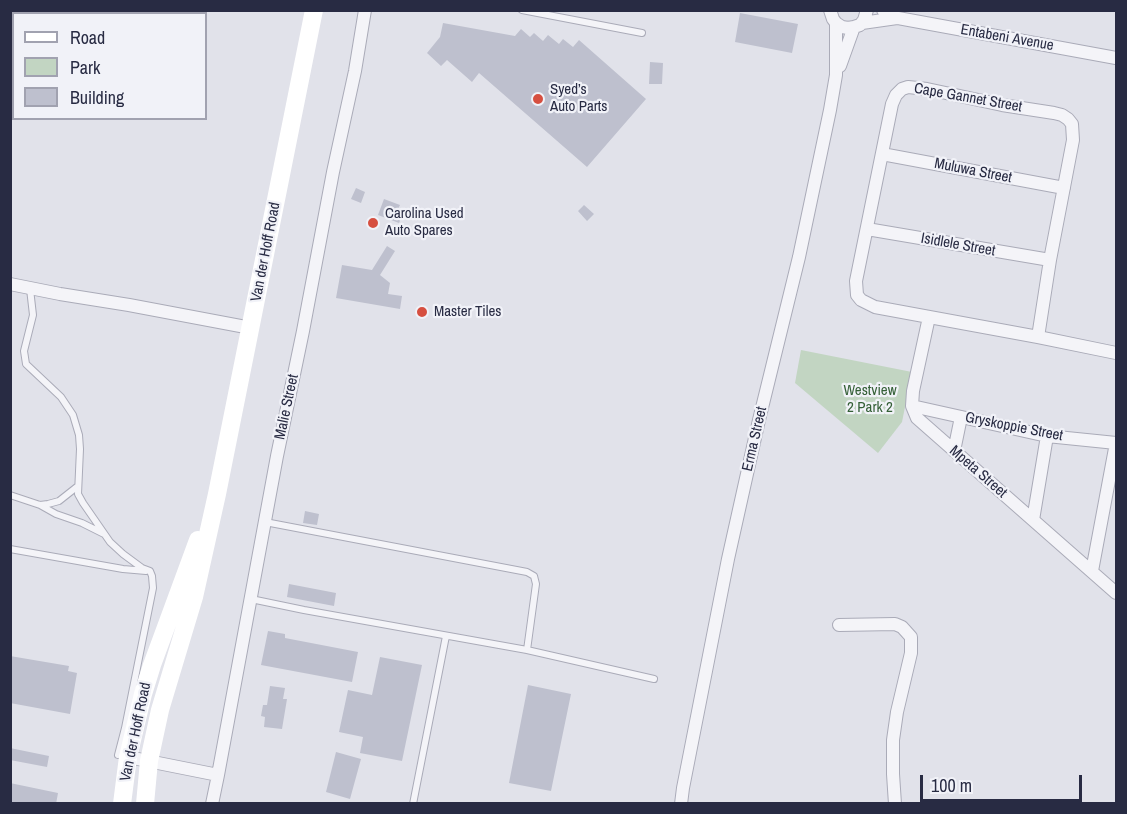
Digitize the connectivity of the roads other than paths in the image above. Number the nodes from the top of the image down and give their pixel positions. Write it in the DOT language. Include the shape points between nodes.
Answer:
graph roads {
  1 [pos="314,10"];
  2 [pos="365,10"];
  3 [pos="522,10"];
  4 [pos="830,10"];
  5 [pos="867,10"];
  6 [pos="883,10"];
  7 [pos="898,18"];
  8 [pos="837,24"];
  9 [pos="858,25"];
  10 [pos="642,33"];
  11 [pos="1116,58"];
  12 [pos="836,75"];
  13 [pos="882,154"];
  14 [pos="1064,188"];
  15 [pos="867,229"];
  16 [pos="1050,260"];
  17 [pos="10,285"];
  18 [pos="30,289"];
  19 [pos="929,318"];
  20 [pos="250,328"];
  21 [pos="1038,337"];
  22 [pos="1116,353"];
  23 [pos="912,406"];
  24 [pos="961,417"];
  25 [pos="1047,436"];
  26 [pos="1116,443"];
  27 [pos="954,451"];
  28 [pos="78,486"];
  29 [pos="218,494"];
  30 [pos="10,495"];
  31 [pos="40,505"];
  32 [pos="1033,520"];
  33 [pos="264,521"];
  34 [pos="104,534"];
  35 [pos="10,549"];
  36 [pos="150,571"];
  37 [pos="1092,571"];
  38 [pos="1116,593"];
  39 [pos="250,599"];
  40 [pos="839,625"];
  41 [pos="446,636"];
  42 [pos="527,650"];
  43 [pos="654,679"];
  44 [pos="123,756"];
  45 [pos="149,761"];
  46 [pos="218,775"];
  47 [pos="122,804"];
  48 [pos="145,804"];
  49 [pos="212,804"];
  50 [pos="413,804"];
  51 [pos="681,804"];
  52 [pos="895,804"];
  1 -- 20 [label="main road, Van der Hoff Road"];
  2 -- 33 [label="street, Malie Street"];
  3 -- 10 [label="lane"];
  4 -- 8 [label="street"];
  5 -- 9 [label="street, Erma Street"];
  6 -- 7 [label="street, Entabeni Avenue"];
  7 -- 9 [label="street, Entabeni Avenue"];
  7 -- 11 [label="street, Entabeni Avenue"];
  8 -- 9 [label="street, Entabeni Avenue" via="848,28"];
  8 -- 12 [label="street, Erma Street"];
  9 -- 12 [label="street, Erma Street"];
  12 -- 51 [label="street, Erma Street" via="799,257 728,559"];
  13 -- 14 [label="street, Muluwa Street"];
  13 -- 14 [label="street, Cape Gannet Street" via="892,104 896,95 908,87 1054,112 1068,119 1073,131"];
  13 -- 15 [label="street, Cape Gannet Street"];
  14 -- 16 [label="street, Cape Gannet Street"];
  15 -- 16 [label="street, Isidlele Street"];
  15 -- 19 [label="street, Cape Gannet Street" via="856,281 857,295 875,307"];
  16 -- 21 [label="street, Cape Gannet Street"];
  17 -- 18 [label="street"];
  18 -- 20 [label="street"];
  18 -- 28 [label="lane" via="33,315 24,351 26,364 61,397 73,415 80,449"];
  19 -- 21 [label="street, Cape Gannet Street"];
  19 -- 23 [label="street"];
  20 -- 29 [label="main road, Van der Hoff Road"];
  21 -- 22 [label="street, Cape Gannet Street"];
  23 -- 24 [label="street, Gryskoppie Street"];
  23 -- 27 [label="street, Mpeta Street" via="917,418"];
  24 -- 25 [label="street, Gryskoppie Street"];
  24 -- 27 [label="street"];
  25 -- 26 [label="street, Gryskoppie Street"];
  25 -- 32 [label="street"];
  26 -- 37 [label="street"];
  27 -- 32 [label="street, Mpeta Street"];
  28 -- 31 [label="lane" via="59,501"];
  28 -- 34 [label="lane" via="82,503"];
  29 -- 44 [label="main road, Van der Hoff Road" via="194,548"];
  29 -- 45 [label="main road, Van der Hoff Road"];
  30 -- 31 [label="lane"];
  31 -- 34 [label="lane"];
  32 -- 37 [label="street, Mpeta Street"];
  33 -- 39 [label="street, Malie Street"];
  33 -- 42 [label="lane" via="527,572 534,576 536,584"];
  34 -- 36 [label="lane" via="123,555"];
  35 -- 36 [label="lane"];
  36 -- 44 [label="lane" via="153,588"];
  37 -- 38 [label="street, Mpeta Street"];
  39 -- 41 [label="lane"];
  39 -- 46 [label="street, Malie Street"];
  40 -- 52 [label="street" via="895,624 911,636 893,740"];
  41 -- 42 [label="lane"];
  41 -- 50 [label="lane"];
  42 -- 43 [label="lane"];
  44 -- 45 [label="street"];
  44 -- 47 [label="main road, Van der Hoff Road"];
  45 -- 46 [label="street"];
  45 -- 48 [label="main road, Van der Hoff Road"];
  46 -- 49 [label="street, Malie Street"];
}
